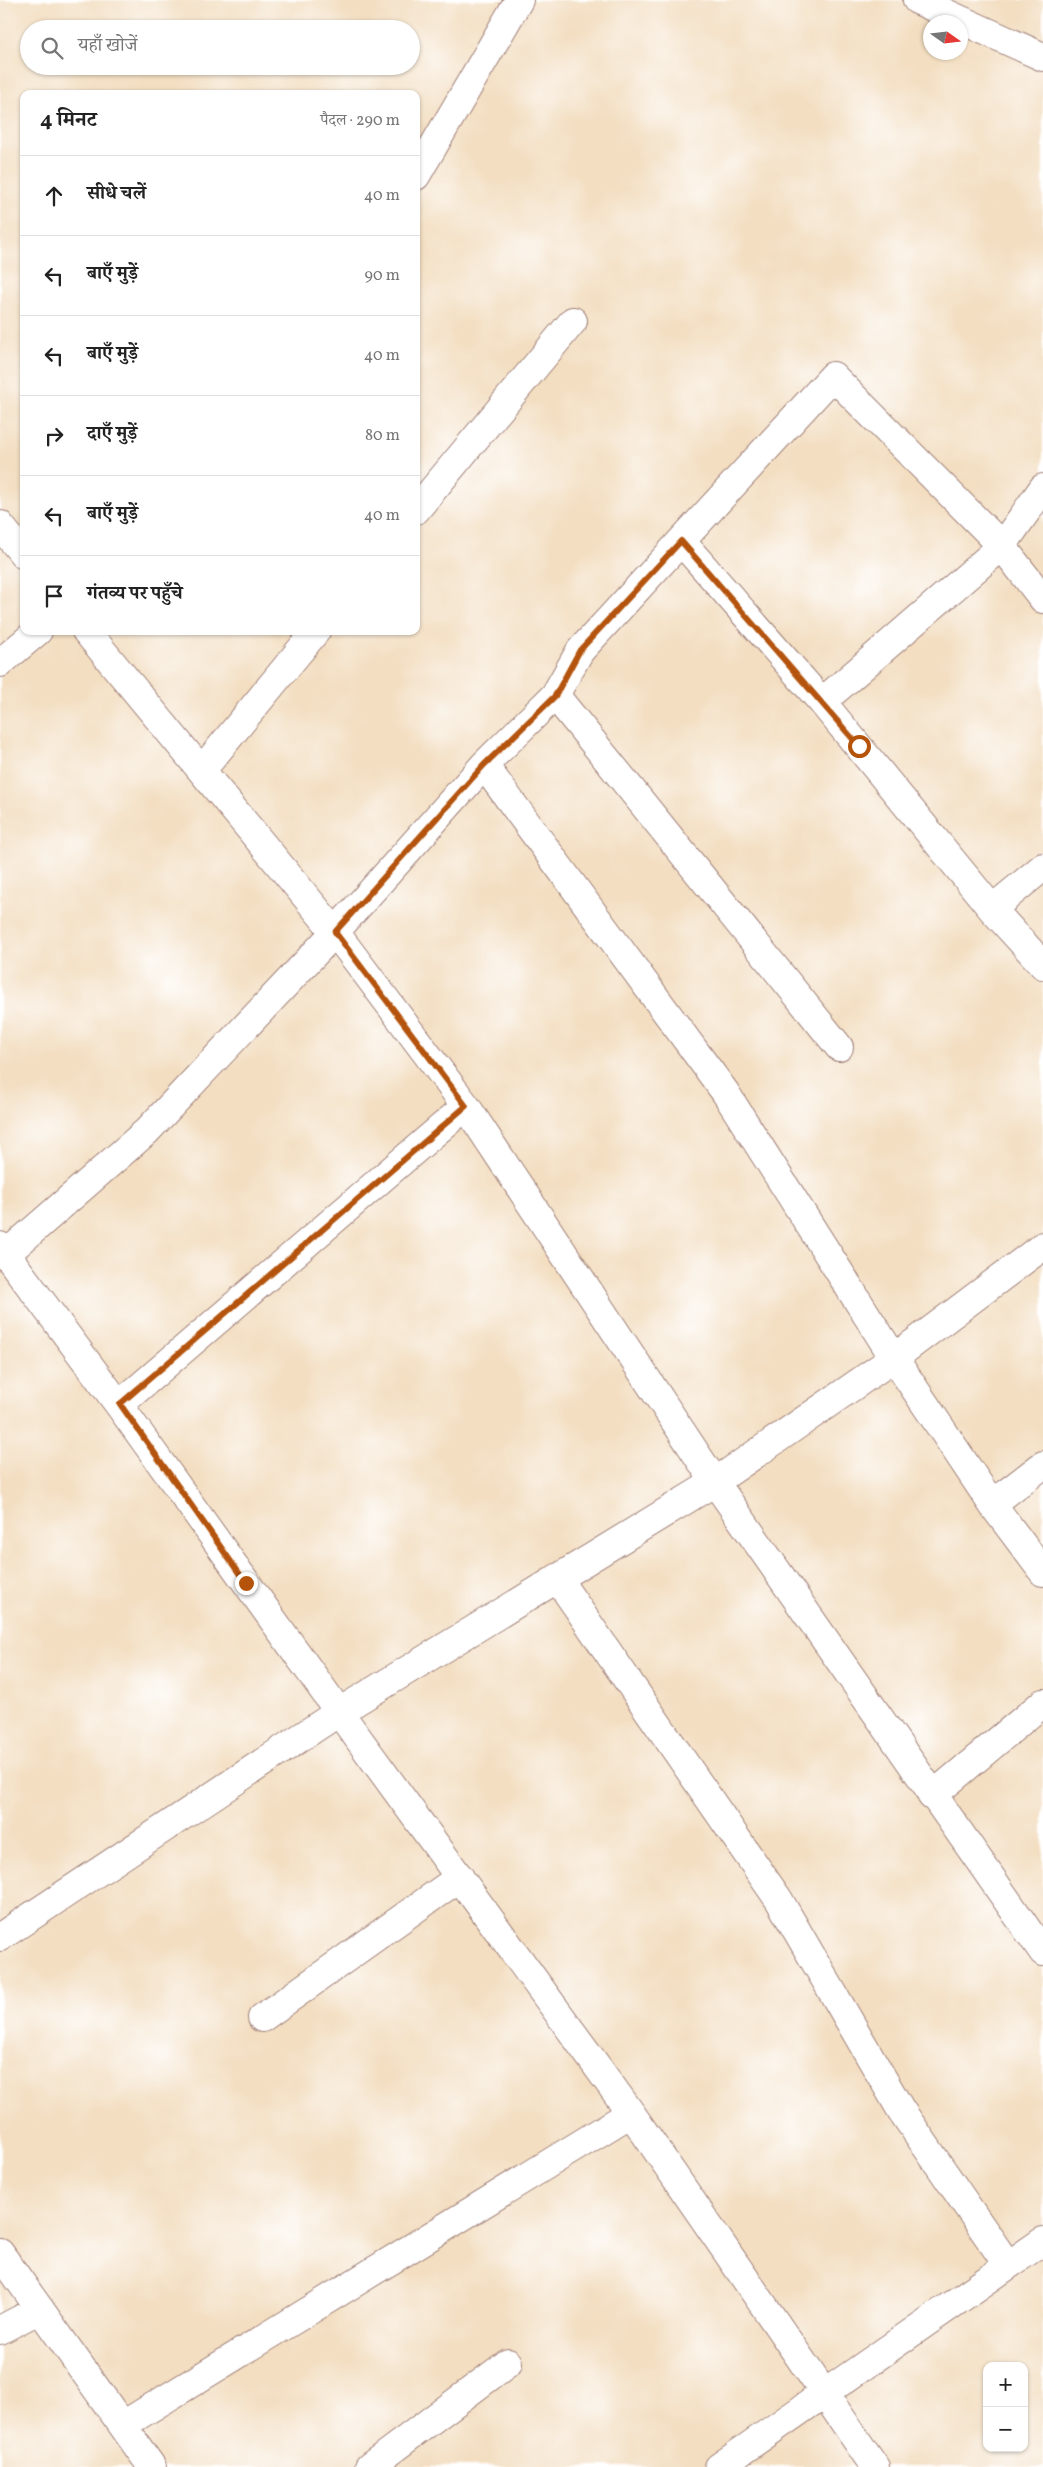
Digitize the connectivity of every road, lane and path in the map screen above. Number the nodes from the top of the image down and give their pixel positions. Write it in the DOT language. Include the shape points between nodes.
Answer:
graph roads {
  1 [pos="519,0"];
  2 [pos="917,0"];
  3 [pos="1043,57"];
  4 [pos="420,169"];
  5 [pos="573,321"];
  6 [pos="1043,488"];
  7 [pos="420,505"];
  8 [pos="0,525"];
  9 [pos="681,541"];
  10 [pos="1002,546"];
  11 [pos="20,550"];
  12 [pos="1043,598"];
  13 [pos="33,635"];
  14 [pos="89,635"];
  15 [pos="313,635"];
  16 [pos="0,663"];
  17 [pos="555,696"];
  18 [pos="822,702"];
  19 [pos="484,765"];
  20 [pos="202,770"];
  21 [pos="1043,867"];
  22 [pos="992,909"];
  23 [pos="335,932"];
  24 [pos="1043,965"];
  25 [pos="839,1046"];
  26 [pos="466,1106"];
  27 [pos="1043,1246"];
  28 [pos="3,1250"];
  29 [pos="894,1358"];
  30 [pos="120,1404"];
  31 [pos="1043,1465"];
  32 [pos="715,1482"];
  33 [pos="992,1504"];
  34 [pos="1043,1572"];
  35 [pos="557,1578"];
  36 [pos="1043,1703"];
  37 [pos="338,1712"];
  38 [pos="932,1796"];
  39 [pos="460,1877"];
  40 [pos="0,1937"];
  41 [pos="1040,1942"];
  42 [pos="262,2018"];
  43 [pos="631,2113"];
  44 [pos="1043,2241"];
  45 [pos="0,2253"];
  46 [pos="1007,2264"];
  47 [pos="40,2309"];
  48 [pos="0,2330"];
  49 [pos="508,2363"];
  50 [pos="824,2394"];
  51 [pos="122,2425"];
  52 [pos="152,2467"];
  53 [pos="369,2467"];
  54 [pos="719,2467"];
  55 [pos="876,2467"];
  1 -- 4 [label="street"];
  2 -- 3 [label="street"];
  5 -- 7 [label="street"];
  6 -- 10 [label="street"];
  8 -- 11 [label="street"];
  9 -- 10 [label="street" via="832,376"];
  9 -- 17 [label="street" via="580,650"];
  9 -- 18 [label="street"];
  10 -- 12 [label="street"];
  10 -- 18 [label="street"];
  13 -- 16 [label="street"];
  14 -- 20 [label="street"];
  15 -- 20 [label="street"];
  17 -- 19 [label="street"];
  17 -- 25 [label="street"];
  18 -- 22 [label="street"];
  19 -- 23 [label="street"];
  19 -- 29 [label="street" via="725,1092"];
  20 -- 23 [label="street"];
  21 -- 22 [label="street"];
  22 -- 24 [label="street"];
  23 -- 26 [label="street"];
  23 -- 28 [label="street" via="147,1130"];
  26 -- 30 [label="street"];
  26 -- 32 [label="street"];
  27 -- 29 [label="street"];
  28 -- 30 [label="street"];
  29 -- 32 [label="street"];
  29 -- 33 [label="street"];
  30 -- 37 [label="street"];
  31 -- 33 [label="street"];
  32 -- 35 [label="street"];
  32 -- 38 [label="street"];
  33 -- 34 [label="street"];
  35 -- 37 [label="street"];
  35 -- 46 [label="street" via="779,1900 902,2110"];
  36 -- 38 [label="street"];
  37 -- 39 [label="street"];
  37 -- 40 [label="street"];
  38 -- 41 [label="street"];
  39 -- 42 [label="street"];
  39 -- 43 [label="street"];
  43 -- 50 [label="street"];
  43 -- 51 [label="street"];
  44 -- 46 [label="street"];
  45 -- 47 [label="street"];
  46 -- 50 [label="street"];
  47 -- 48 [label="street"];
  47 -- 51 [label="street"];
  49 -- 53 [label="street"];
  50 -- 54 [label="street"];
  50 -- 55 [label="street"];
  51 -- 52 [label="street"];
}
